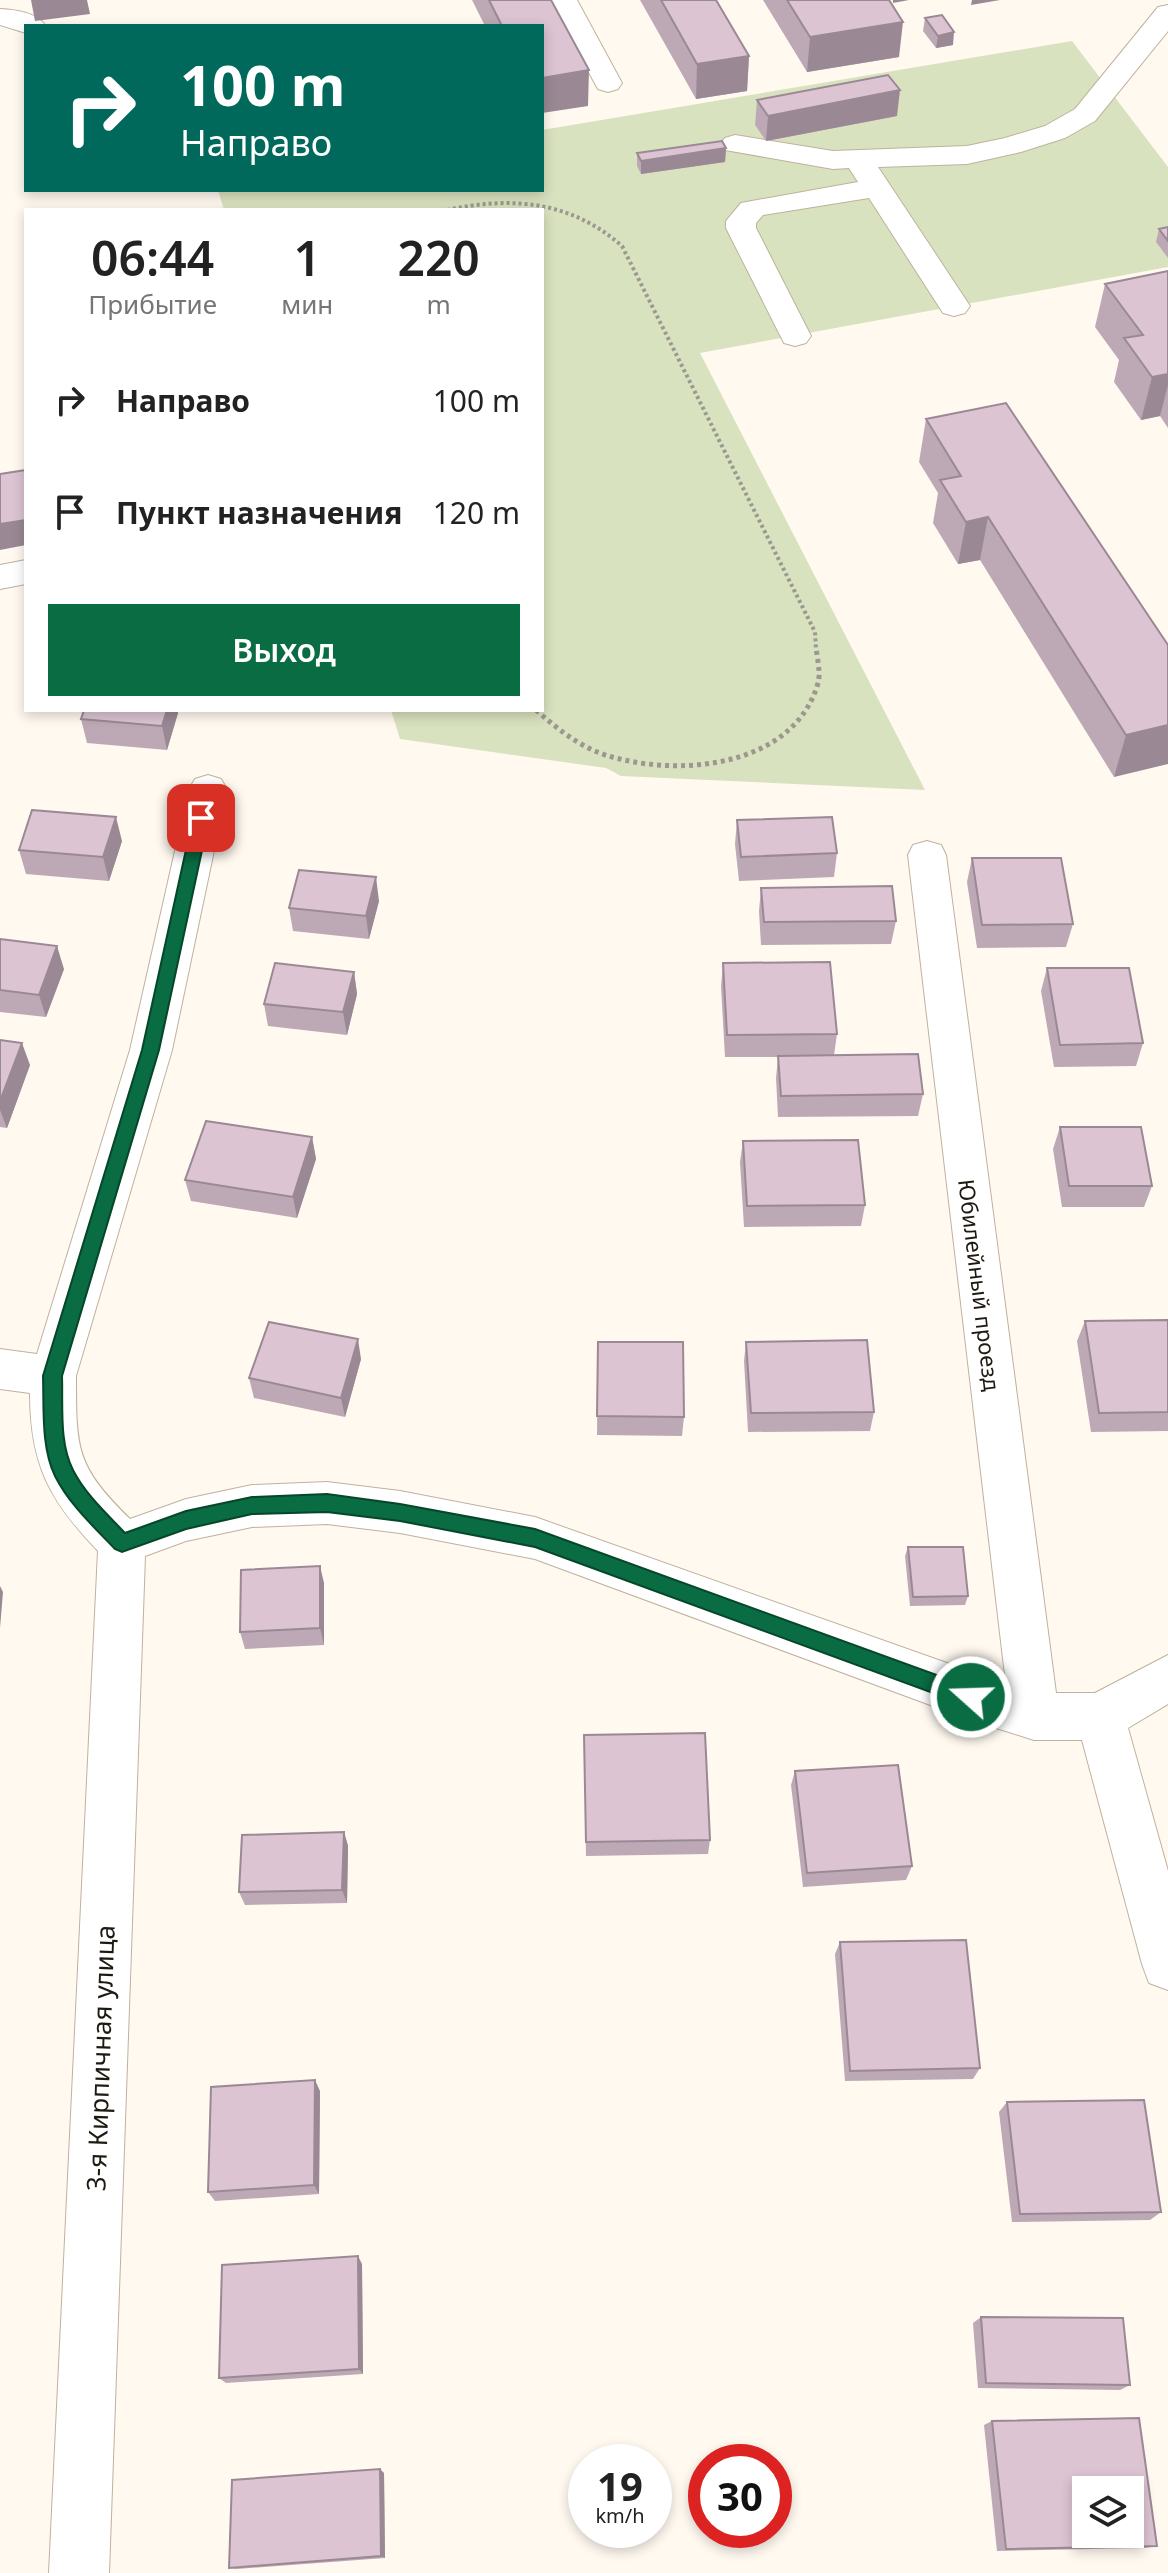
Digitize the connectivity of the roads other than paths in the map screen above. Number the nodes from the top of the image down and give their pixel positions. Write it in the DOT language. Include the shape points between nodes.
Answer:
graph roads {
  1 [pos="563,0"];
  2 [pos="1168,13"];
  3 [pos="0,17"];
  4 [pos="28,24"];
  5 [pos="608,83"];
  6 [pos="735,144"];
  7 [pos="859,160"];
  8 [pos="877,188"];
  9 [pos="954,306"];
  10 [pos="795,336"];
  11 [pos="24,572"];
  12 [pos="0,577"];
  13 [pos="208,789"];
  14 [pos="927,855"];
  15 [pos="0,1369"];
  16 [pos="53,1376"];
  17 [pos="122,1543"];
  18 [pos="1168,1678"];
  19 [pos="1034,1716"];
  20 [pos="1100,1717"];
  21 [pos="1168,1964"];
  22 [pos="79,2573"];
  1 -- 5 [label="street"];
  2 -- 7 [label="street" via="1085,115 1055,132 967,155"];
  3 -- 4 [label="street"];
  6 -- 7 [label="street"];
  7 -- 8 [label="street"];
  8 -- 9 [label="street"];
  8 -- 10 [label="street" via="763,206 741,221"];
  11 -- 12 [label="street"];
  13 -- 16 [label="street" via="151,1050"];
  14 -- 19 [label="street, Юбилейный проезд"];
  15 -- 16 [label="street"];
  16 -- 17 [label="street" via="53,1428 63,1472"];
  17 -- 19 [label="street" via="186,1520 252,1506 327,1503 415,1515 535,1538"];
  17 -- 22 [label="street, 3-я Кирпичная улица"];
  18 -- 20 [label="street"];
  19 -- 20 [label="street"];
  20 -- 21 [label="street"];
}
